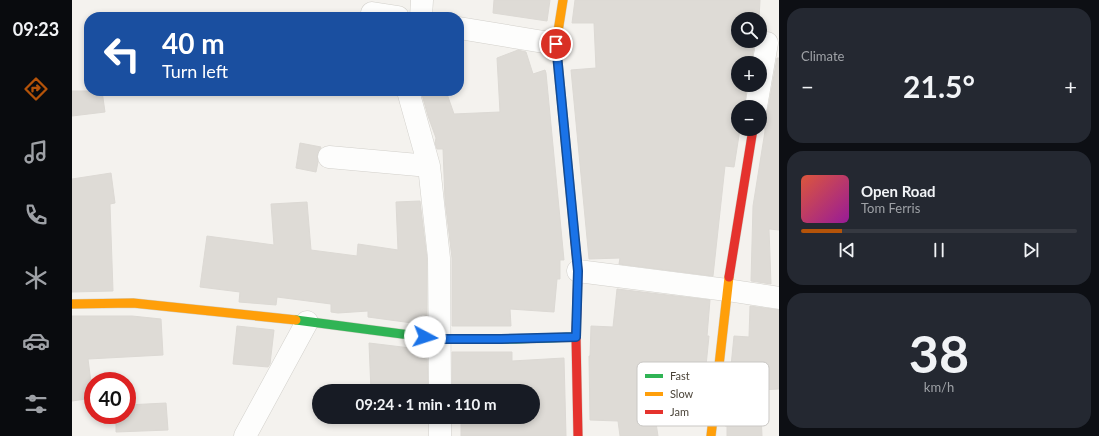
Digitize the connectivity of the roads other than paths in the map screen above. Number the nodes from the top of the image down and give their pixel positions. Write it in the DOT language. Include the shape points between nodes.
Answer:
graph roads {
  1 [pos="422,0"];
  2 [pos="563,0"];
  3 [pos="421,12"];
  4 [pos="464,29"];
  5 [pos="556,44"];
  6 [pos="766,48"];
  7 [pos="409,96"];
  8 [pos="757,100"];
  9 [pos="752,136"];
  10 [pos="329,157"];
  11 [pos="429,166"];
  12 [pos="578,271"];
  13 [pos="726,290"];
  14 [pos="779,298"];
  15 [pos="72,304"];
  16 [pos="307,322"];
  17 [pos="576,337"];
  18 [pos="440,339"];
  19 [pos="718,362"];
  20 [pos="440,384"];
  21 [pos="440,424"];
  22 [pos="711,426"];
  23 [pos="245,436"];
  24 [pos="440,436"];
  25 [pos="578,436"];
  26 [pos="710,436"];
  1 -- 3 [label="street"];
  2 -- 5 [label="street"];
  4 -- 5 [label="street"];
  5 -- 12 [label="street"];
  6 -- 8 [label="street"];
  7 -- 11 [label="street"];
  9 -- 13 [label="street"];
  10 -- 11 [label="street"];
  11 -- 18 [label="street" via="440,258"];
  12 -- 13 [label="street"];
  12 -- 17 [label="street"];
  13 -- 14 [label="street"];
  13 -- 19 [label="street"];
  15 -- 16 [label="street" via="133,303"];
  16 -- 18 [label="street"];
  16 -- 23 [label="street"];
  17 -- 18 [label="street"];
  17 -- 25 [label="street"];
  18 -- 20 [label="street"];
  21 -- 24 [label="street"];
  22 -- 26 [label="street"];
}
